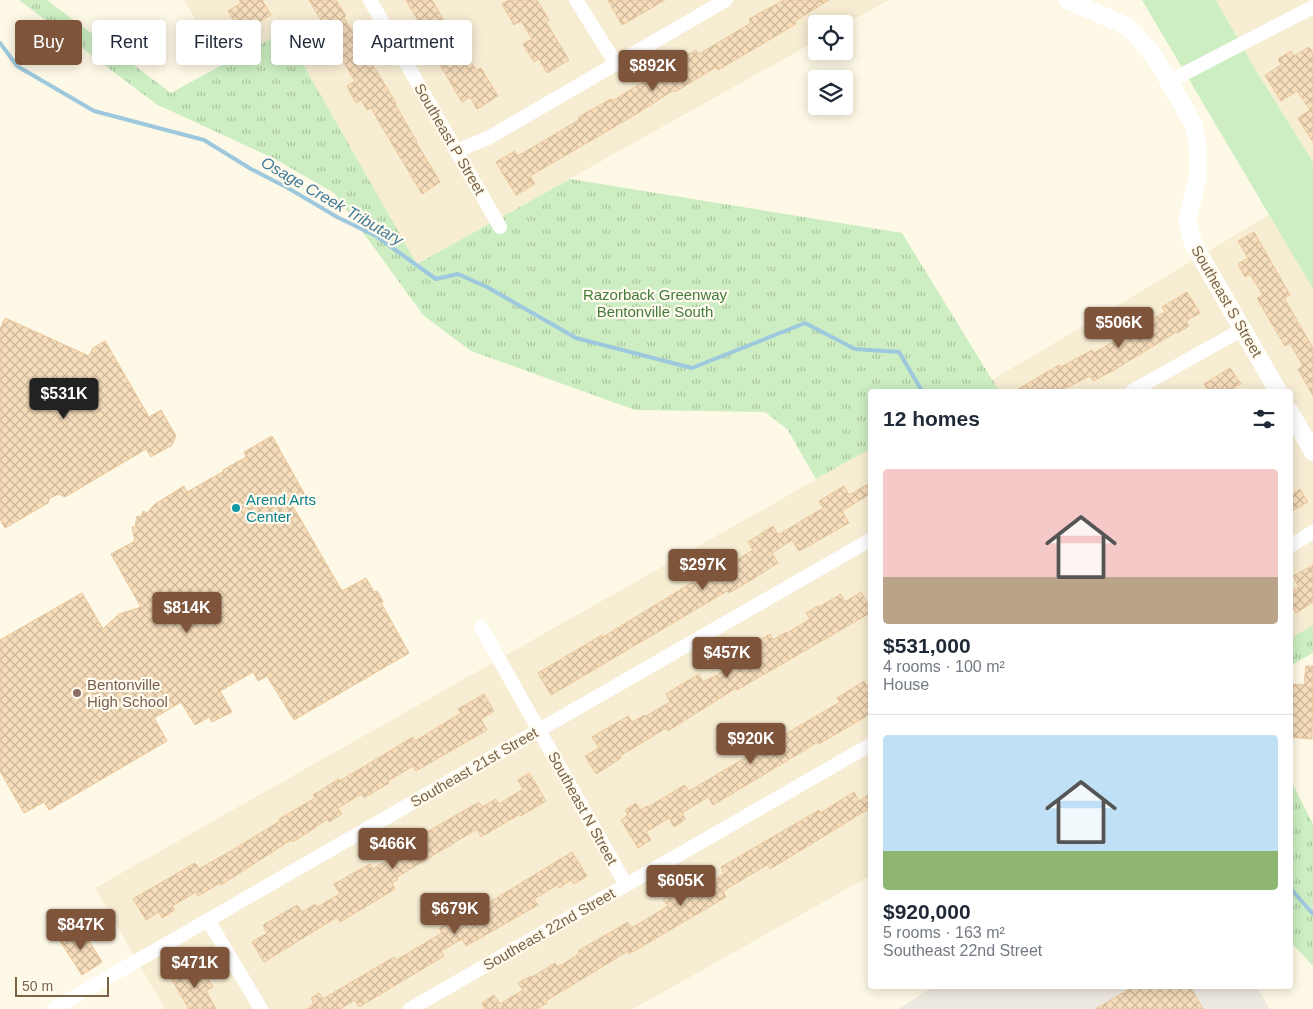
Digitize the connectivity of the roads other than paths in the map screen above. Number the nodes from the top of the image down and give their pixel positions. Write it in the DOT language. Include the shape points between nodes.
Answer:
graph roads {
  1 [pos="370,0"];
  2 [pos="576,0"];
  3 [pos="726,0"];
  4 [pos="1067,0"];
  5 [pos="1313,7"];
  6 [pos="616,64"];
  7 [pos="1168,82"];
  8 [pos="456,151"];
  9 [pos="500,227"];
  10 [pos="1243,329"];
  11 [pos="1136,389"];
  12 [pos="1277,389"];
  13 [pos="1293,417"];
  14 [pos="1313,452"];
  15 [pos="1313,532"];
  16 [pos="868,541"];
  17 [pos="1293,544"];
  18 [pos="481,627"];
  19 [pos="539,730"];
  20 [pos="868,746"];
  21 [pos="626,885"];
  22 [pos="208,920"];
  23 [pos="53,1009"];
  24 [pos="261,1009"];
  25 [pos="410,1009"];
  1 -- 8 [label="street, Southeast P Street"];
  2 -- 6 [label="street"];
  3 -- 6 [label="street"];
  4 -- 7 [label="street, Southeast S Street" via="1127,26 1154,54"];
  5 -- 7 [label="street"];
  6 -- 8 [label="street" via="488,138"];
  7 -- 10 [label="street, Southeast S Street" via="1194,125 1198,148 1198,177 1187,222 1194,245"];
  8 -- 9 [label="street, Southeast P Street"];
  10 -- 11 [label="street"];
  10 -- 12 [label="street, Southeast S Street"];
  13 -- 14 [label="street"];
  15 -- 17 [label="street"];
  16 -- 19 [label="street, Southeast 21st Street"];
  18 -- 19 [label="street, Southeast N Street"];
  19 -- 21 [label="street, Southeast N Street"];
  19 -- 22 [label="street, Southeast 21st Street"];
  20 -- 21 [label="street, Southeast 22nd Street"];
  21 -- 25 [label="street, Southeast 22nd Street"];
  22 -- 23 [label="street, Southeast 21st Street"];
  22 -- 24 [label="street"];
}
